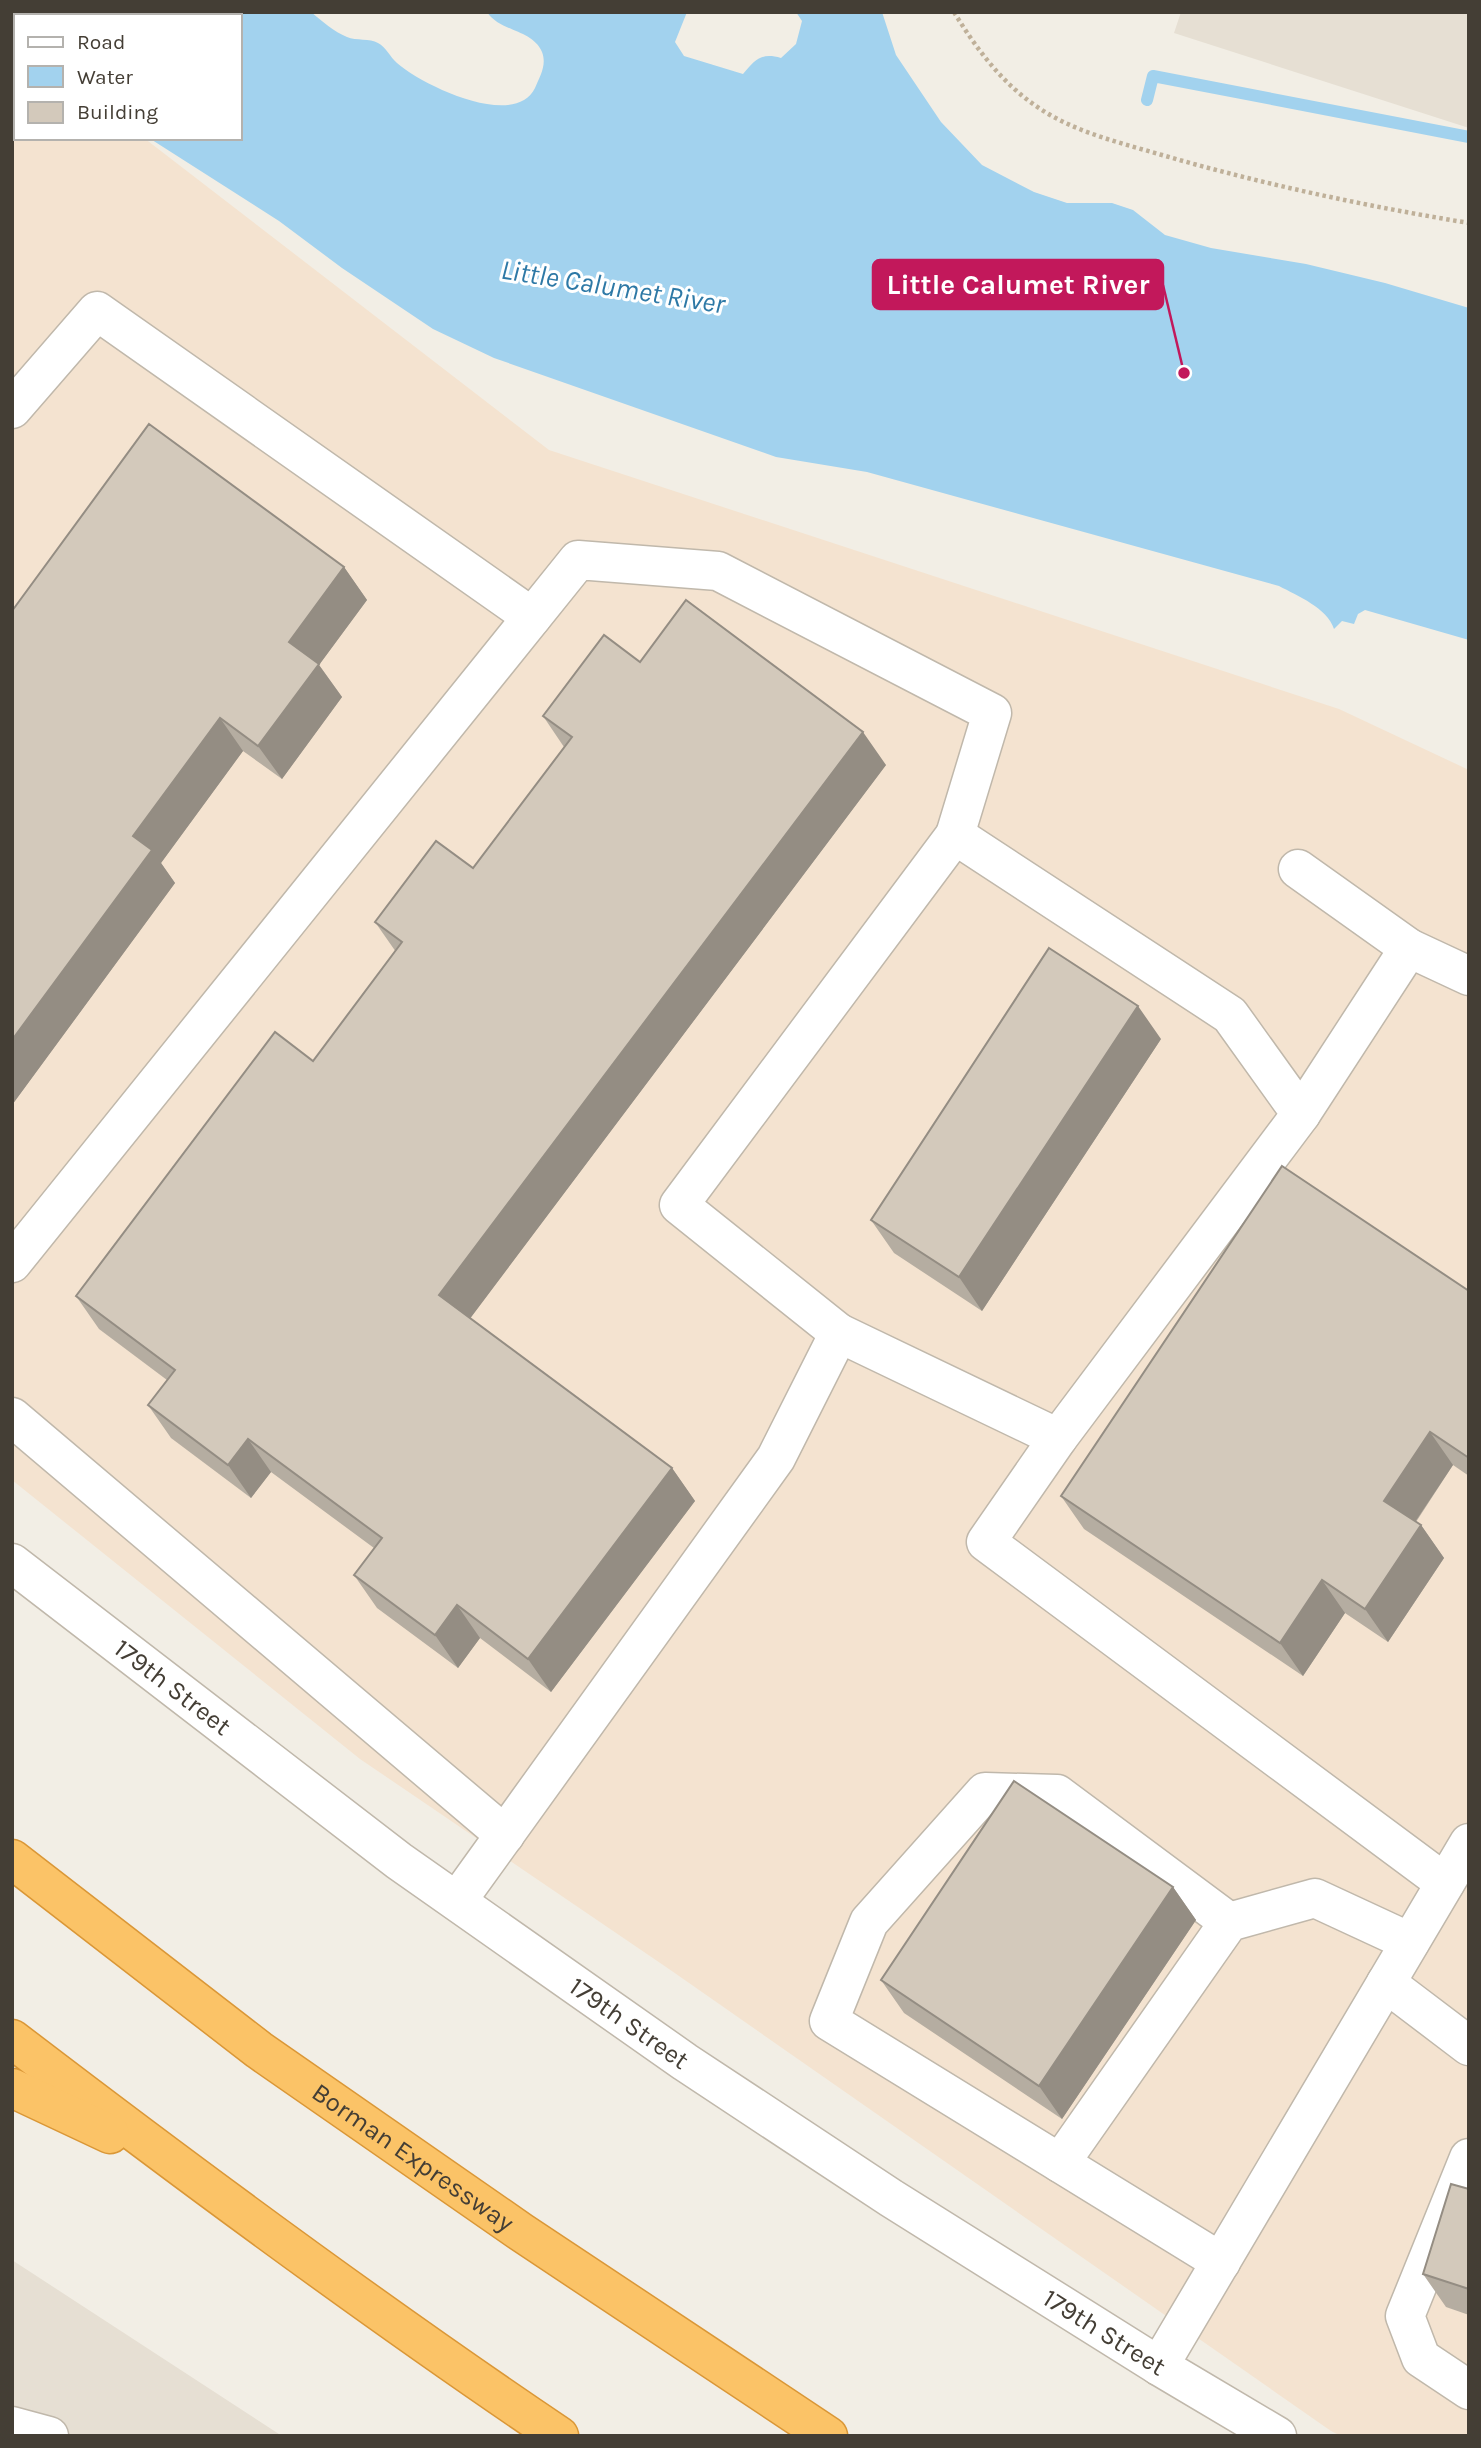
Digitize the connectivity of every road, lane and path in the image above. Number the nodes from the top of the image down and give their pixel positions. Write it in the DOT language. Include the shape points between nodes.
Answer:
graph roads {
  1 [pos="954,12"];
  2 [pos="1469,223"];
  3 [pos="12,409"];
  4 [pos="532,617"];
  5 [pos="955,835"];
  6 [pos="1298,869"];
  7 [pos="1409,948"];
  8 [pos="1469,976"];
  9 [pos="1301,1114"];
  10 [pos="12,1263"];
  11 [pos="839,1333"];
  12 [pos="12,1417"];
  13 [pos="1058,1438"];
  14 [pos="12,1563"];
  15 [pos="505,1835"];
  16 [pos="1469,1843"];
  17 [pos="12,1859"];
  18 [pos="1445,1883"];
  19 [pos="457,1901"];
  20 [pos="1229,1922"];
  21 [pos="1410,1942"];
  22 [pos="1386,1983"];
  23 [pos="12,2039"];
  24 [pos="1469,2046"];
  25 [pos="12,2088"];
  26 [pos="1469,2158"];
  27 [pos="1060,2163"];
  28 [pos="182,2168"];
  29 [pos="1221,2262"];
  30 [pos="1160,2366"];
  31 [pos="1469,2390"];
  32 [pos="12,2426"];
  33 [pos="49,2436"];
  34 [pos="559,2436"];
  35 [pos="828,2436"];
  36 [pos="1277,2436"];
  1 -- 2 [label="path" via="972,42 1023,97 1100,137 1223,172"];
  3 -- 4 [label="street" via="97,311"];
  4 -- 5 [label="street" via="578,560 718,571 992,713"];
  4 -- 10 [label="street"];
  5 -- 9 [label="street" via="1230,1015"];
  5 -- 11 [label="street" via="679,1205"];
  6 -- 7 [label="street"];
  7 -- 8 [label="street"];
  7 -- 9 [label="street"];
  9 -- 13 [label="street"];
  11 -- 13 [label="street"];
  11 -- 15 [label="street" via="776,1458"];
  12 -- 15 [label="street"];
  13 -- 18 [label="street" via="986,1542"];
  14 -- 19 [label="street, 179th Street"];
  15 -- 19 [label="street"];
  16 -- 18 [label="street"];
  17 -- 35 [label="highway, Borman Expressway" via="259,2050 521,2232"];
  18 -- 21 [label="street"];
  19 -- 30 [label="street, 179th Street" via="719,2085"];
  20 -- 21 [label="street" via="1315,1898"];
  20 -- 27 [label="street"];
  20 -- 27 [label="street" via="1056,1794 985,1792 870,1922 829,2021"];
  21 -- 22 [label="street"];
  22 -- 24 [label="street"];
  22 -- 29 [label="street"];
  23 -- 28 [label="highway"];
  25 -- 28 [label="highway"];
  26 -- 31 [label="street" via="1405,2316 1421,2358"];
  27 -- 29 [label="street"];
  28 -- 34 [label="highway"];
  29 -- 30 [label="street"];
  30 -- 36 [label="street, 179th Street"];
  32 -- 33 [label="street"];
}
